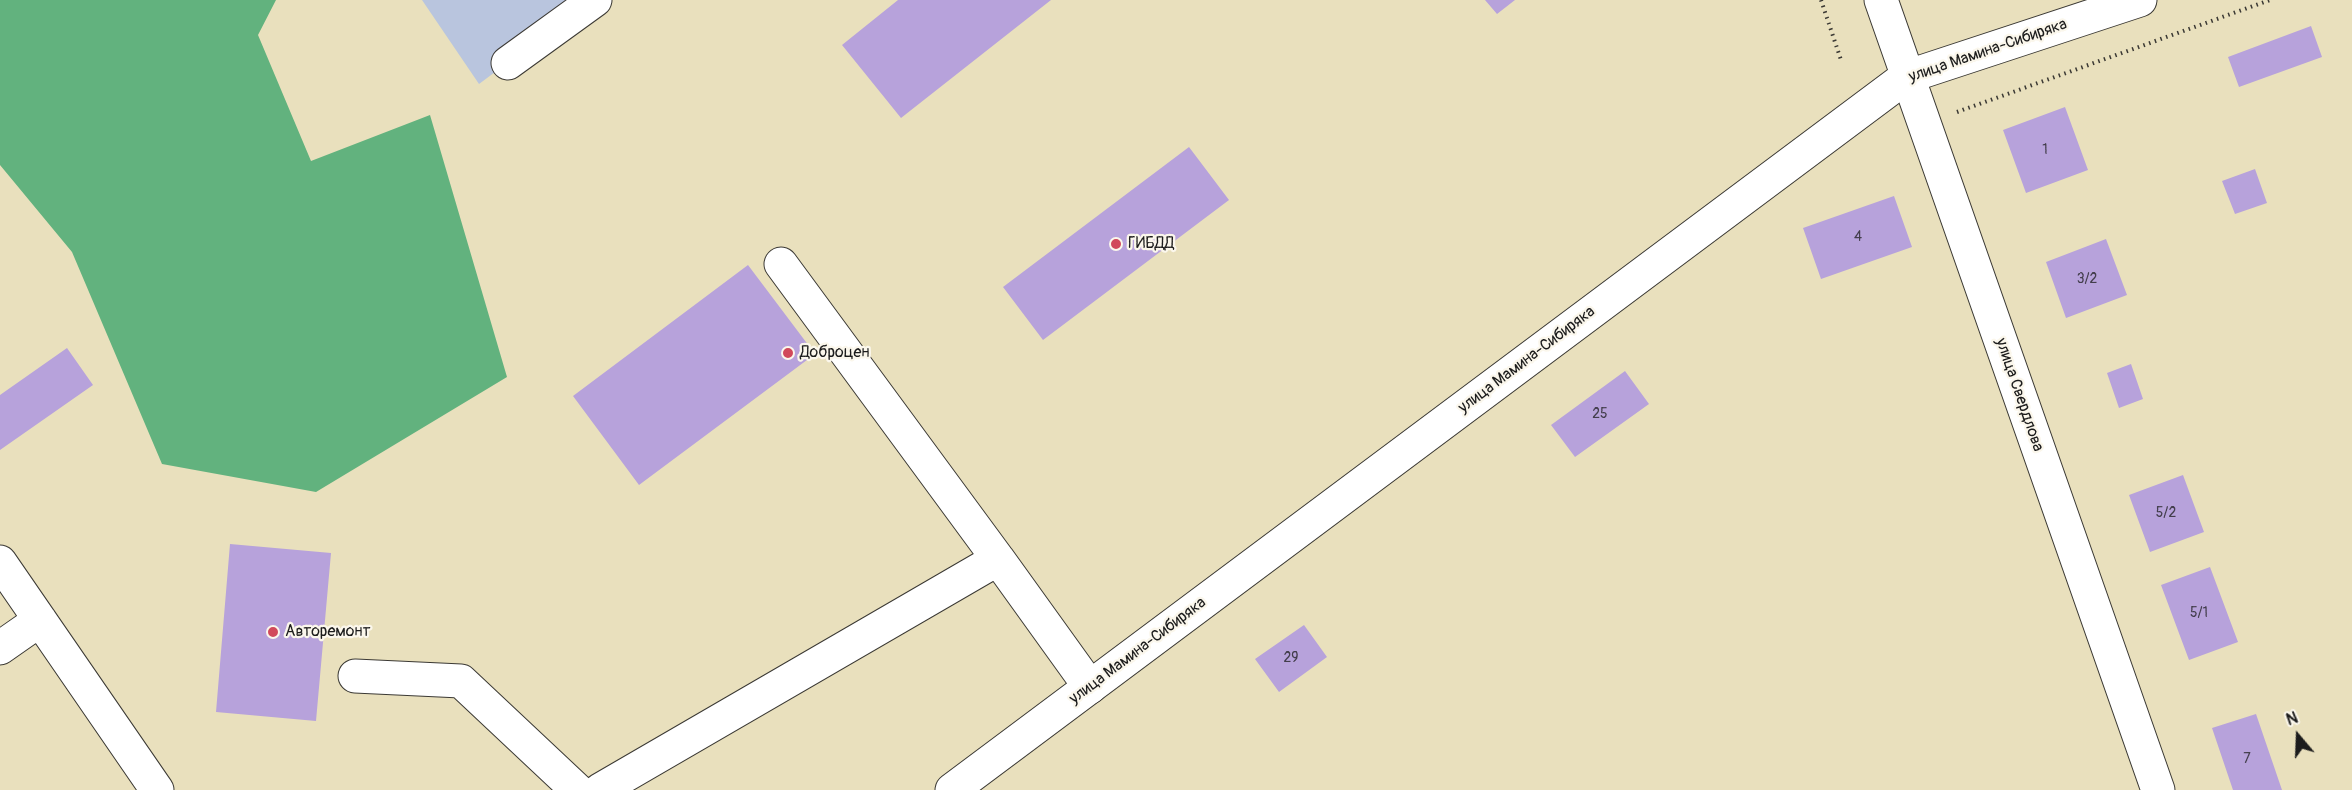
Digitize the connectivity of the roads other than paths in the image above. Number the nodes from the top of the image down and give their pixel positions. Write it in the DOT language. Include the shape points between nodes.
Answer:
graph roads {
  1 [pos="595,0"];
  2 [pos="1881,0"];
  3 [pos="2140,0"];
  4 [pos="508,63"];
  5 [pos="1906,77"];
  6 [pos="781,264"];
  7 [pos="998,559"];
  8 [pos="0,562"];
  9 [pos="39,620"];
  10 [pos="0,648"];
  11 [pos="356,676"];
  12 [pos="1090,687"];
  13 [pos="157,790"];
  14 [pos="577,790"];
  15 [pos="600,790"];
  16 [pos="952,790"];
  17 [pos="2158,790"];
  1 -- 4 [label="main road"];
  2 -- 5 [label="main road, улица Свердлова"];
  3 -- 5 [label="main road, улица Мамина-Сибиряка"];
  5 -- 12 [label="main road, улица Мамина-Сибиряка"];
  5 -- 17 [label="main road, улица Свердлова"];
  6 -- 7 [label="main road"];
  7 -- 12 [label="main road"];
  7 -- 15 [label="main road"];
  8 -- 9 [label="main road"];
  9 -- 10 [label="main road"];
  9 -- 13 [label="main road"];
  11 -- 14 [label="main road" via="461,681"];
  12 -- 16 [label="main road, улица Мамина-Сибиряка"];
}
